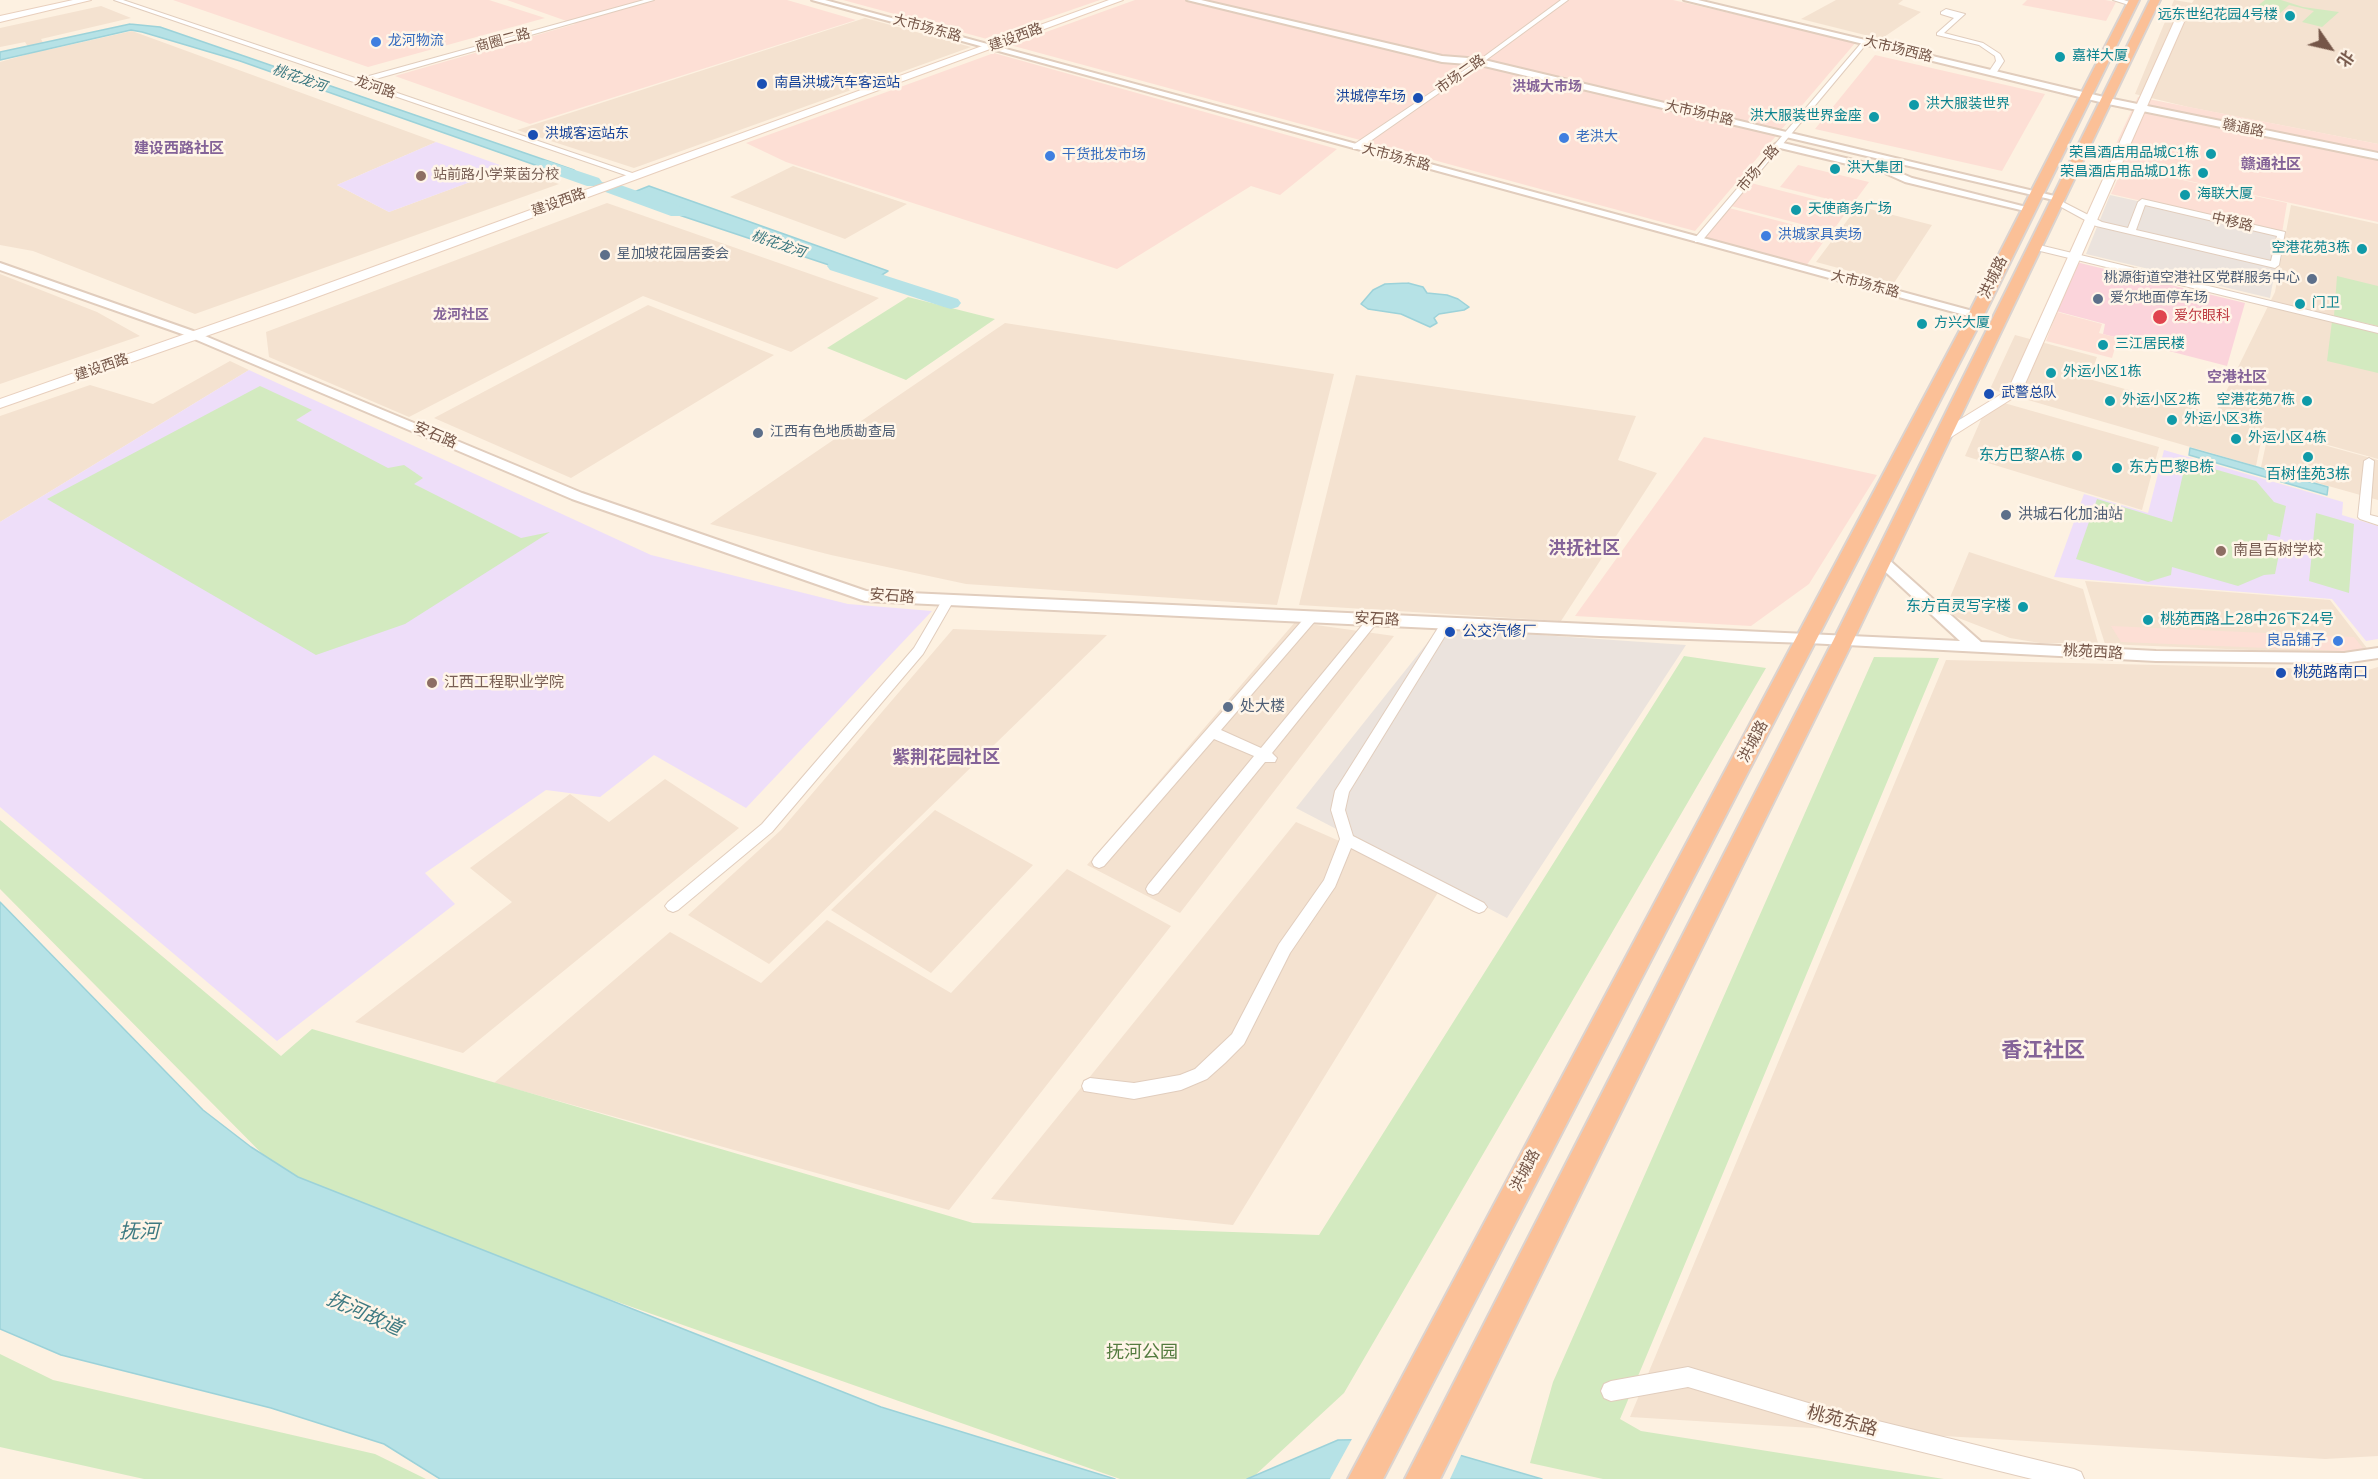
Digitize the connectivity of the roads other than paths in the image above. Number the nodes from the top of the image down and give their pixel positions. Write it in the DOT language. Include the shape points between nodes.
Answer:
graph roads {
  1 [pos="68,0"];
  2 [pos="86,0"];
  3 [pos="117,0"];
  4 [pos="651,0"];
  5 [pos="816,0"];
  6 [pos="1110,0"];
  7 [pos="1118,0"];
  8 [pos="1191,0"];
  9 [pos="1234,0"];
  10 [pos="1565,0"];
  11 [pos="1688,0"];
  12 [pos="2155,0"];
  13 [pos="2128,1"];
  14 [pos="1257,5"];
  15 [pos="2183,13"];
  16 [pos="0,17"];
  17 [pos="1958,17"];
  18 [pos="1865,42"];
  19 [pos="990,46"];
  20 [pos="1444,48"];
  21 [pos="1480,62"];
  22 [pos="1992,73"];
  23 [pos="356,82"];
  24 [pos="2085,95"];
  25 [pos="2108,101"];
  26 [pos="2141,108"];
  27 [pos="1788,134"];
  28 [pos="1779,145"];
  29 [pos="1356,147"];
  30 [pos="2378,156"];
  31 [pos="632,174"];
  32 [pos="2057,200"];
  33 [pos="2033,201"];
  34 [pos="2091,220"];
  35 [pos="2132,231"];
  36 [pos="1698,240"];
  37 [pos="2035,247"];
  38 [pos="2074,256"];
  39 [pos="0,266"];
  40 [pos="1976,315"];
  41 [pos="2378,330"];
  42 [pos="192,334"];
  43 [pos="0,399"];
  44 [pos="0,404"];
  45 [pos="1943,436"];
  46 [pos="2369,461"];
  47 [pos="2378,521"];
  48 [pos="1882,561"];
  49 [pos="948,600"];
  50 [pos="1312,617"];
  51 [pos="1373,620"];
  52 [pos="1447,624"];
  53 [pos="1808,638"];
  54 [pos="1843,641"];
  55 [pos="1977,647"];
  56 [pos="2378,653"];
  57 [pos="1212,732"];
  58 [pos="1266,756"];
  59 [pos="1347,839"];
  60 [pos="1099,862"];
  61 [pos="1153,889"];
  62 [pos="673,906"];
  63 [pos="1479,907"];
  64 [pos="1090,1086"];
  65 [pos="1611,1391"];
  66 [pos="1365,1479"];
  67 [pos="1422,1479"];
  68 [pos="2074,1479"];
  1 -- 16 [label="main road"];
  2 -- 16 [label="main road"];
  3 -- 23 [label="street, 龙河路"];
  4 -- 23 [label="street, 商圈二路"];
  5 -- 19 [label="street, 大市场东路"];
  6 -- 19 [label="main road, 建设西路"];
  7 -- 19 [label="main road, 建设西路"];
  8 -- 21 [label="street, 大市场中路" via="1442,59"];
  9 -- 14 [label="street"];
  10 -- 21 [label="street, 市场二路"];
  11 -- 18 [label="street, 大市场西路"];
  12 -- 25 [label="highway, 洪城路"];
  13 -- 24 [label="highway, 洪城路"];
  15 -- 26 [label="main road"];
  17 -- 22 [label="street" via="1939,34 1994,51 2000,61"];
  18 -- 22 [label="street, 大市场西路"];
  18 -- 27 [label="street, 市场一路"];
  19 -- 29 [label="street, 大市场东路"];
  19 -- 31 [label="main road, 建设西路"];
  20 -- 21 [label="street, 大市场中路"];
  21 -- 27 [label="street, 大市场中路"];
  21 -- 29 [label="street, 市场二路"];
  22 -- 24 [label="street, 大市场西路"];
  23 -- 31 [label="street, 龙河路"];
  24 -- 25 [label="street, 大市场西路"];
  24 -- 33 [label="highway, 洪城路"];
  25 -- 26 [label="street, 赣通路"];
  25 -- 32 [label="highway, 洪城路"];
  26 -- 30 [label="street, 赣通路"];
  26 -- 34 [label="main road"];
  27 -- 28 [label="street, 市场一路"];
  27 -- 33 [label="street, 大市场中路"];
  28 -- 33 [label="street" via="1888,171 1909,180"];
  28 -- 36 [label="street, 市场一路"];
  29 -- 36 [label="street, 大市场东路"];
  31 -- 42 [label="main road, 建设西路"];
  32 -- 33 [label="street, 大市场中路"];
  32 -- 34 [label="street, 中移路"];
  32 -- 37 [label="highway, 洪城路"];
  33 -- 40 [label="highway, 洪城路"];
  34 -- 35 [label="street, 中移路"];
  34 -- 38 [label="main road"];
  35 -- 35 [label="street, 中移路" via="2142,202 2282,234 2276,265"];
  36 -- 40 [label="street, 大市场东路"];
  37 -- 38 [label="street"];
  37 -- 45 [label="highway, 洪城路"];
  38 -- 41 [label="street"];
  38 -- 45 [label="main road" via="2014,393"];
  39 -- 42 [label="street, 安石路"];
  40 -- 53 [label="highway, 洪城路"];
  42 -- 43 [label="main road, 建设西路"];
  42 -- 44 [label="main road, 建设西路"];
  42 -- 49 [label="street, 安石路" via="577,496 866,596"];
  45 -- 48 [label="highway, 洪城路"];
  46 -- 47 [label="street" via="2364,517"];
  48 -- 54 [label="highway, 洪城路"];
  48 -- 55 [label="street"];
  49 -- 50 [label="street, 安石路"];
  49 -- 62 [label="street" via="919,651 767,828"];
  50 -- 51 [label="street, 安石路"];
  50 -- 57 [label="street"];
  51 -- 52 [label="street, 安石路"];
  51 -- 58 [label="street"];
  52 -- 53 [label="street, 安石路"];
  52 -- 59 [label="street" via="1342,791 1338,810"];
  53 -- 54 [label="street, 桃苑西路"];
  53 -- 66 [label="highway, 洪城路"];
  54 -- 55 [label="street, 桃苑西路"];
  54 -- 67 [label="highway, 洪城路"];
  55 -- 56 [label="street, 桃苑西路" via="2156,656 2344,658"];
  57 -- 58 [label="street"];
  57 -- 60 [label="street"];
  58 -- 61 [label="street"];
  59 -- 63 [label="street"];
  59 -- 64 [label="street" via="1330,883 1284,949 1238,1038 1219,1058 1201,1074 1181,1082 1134,1091"];
  65 -- 68 [label="street, 桃苑东路" via="1688,1377 1826,1419"];
}
